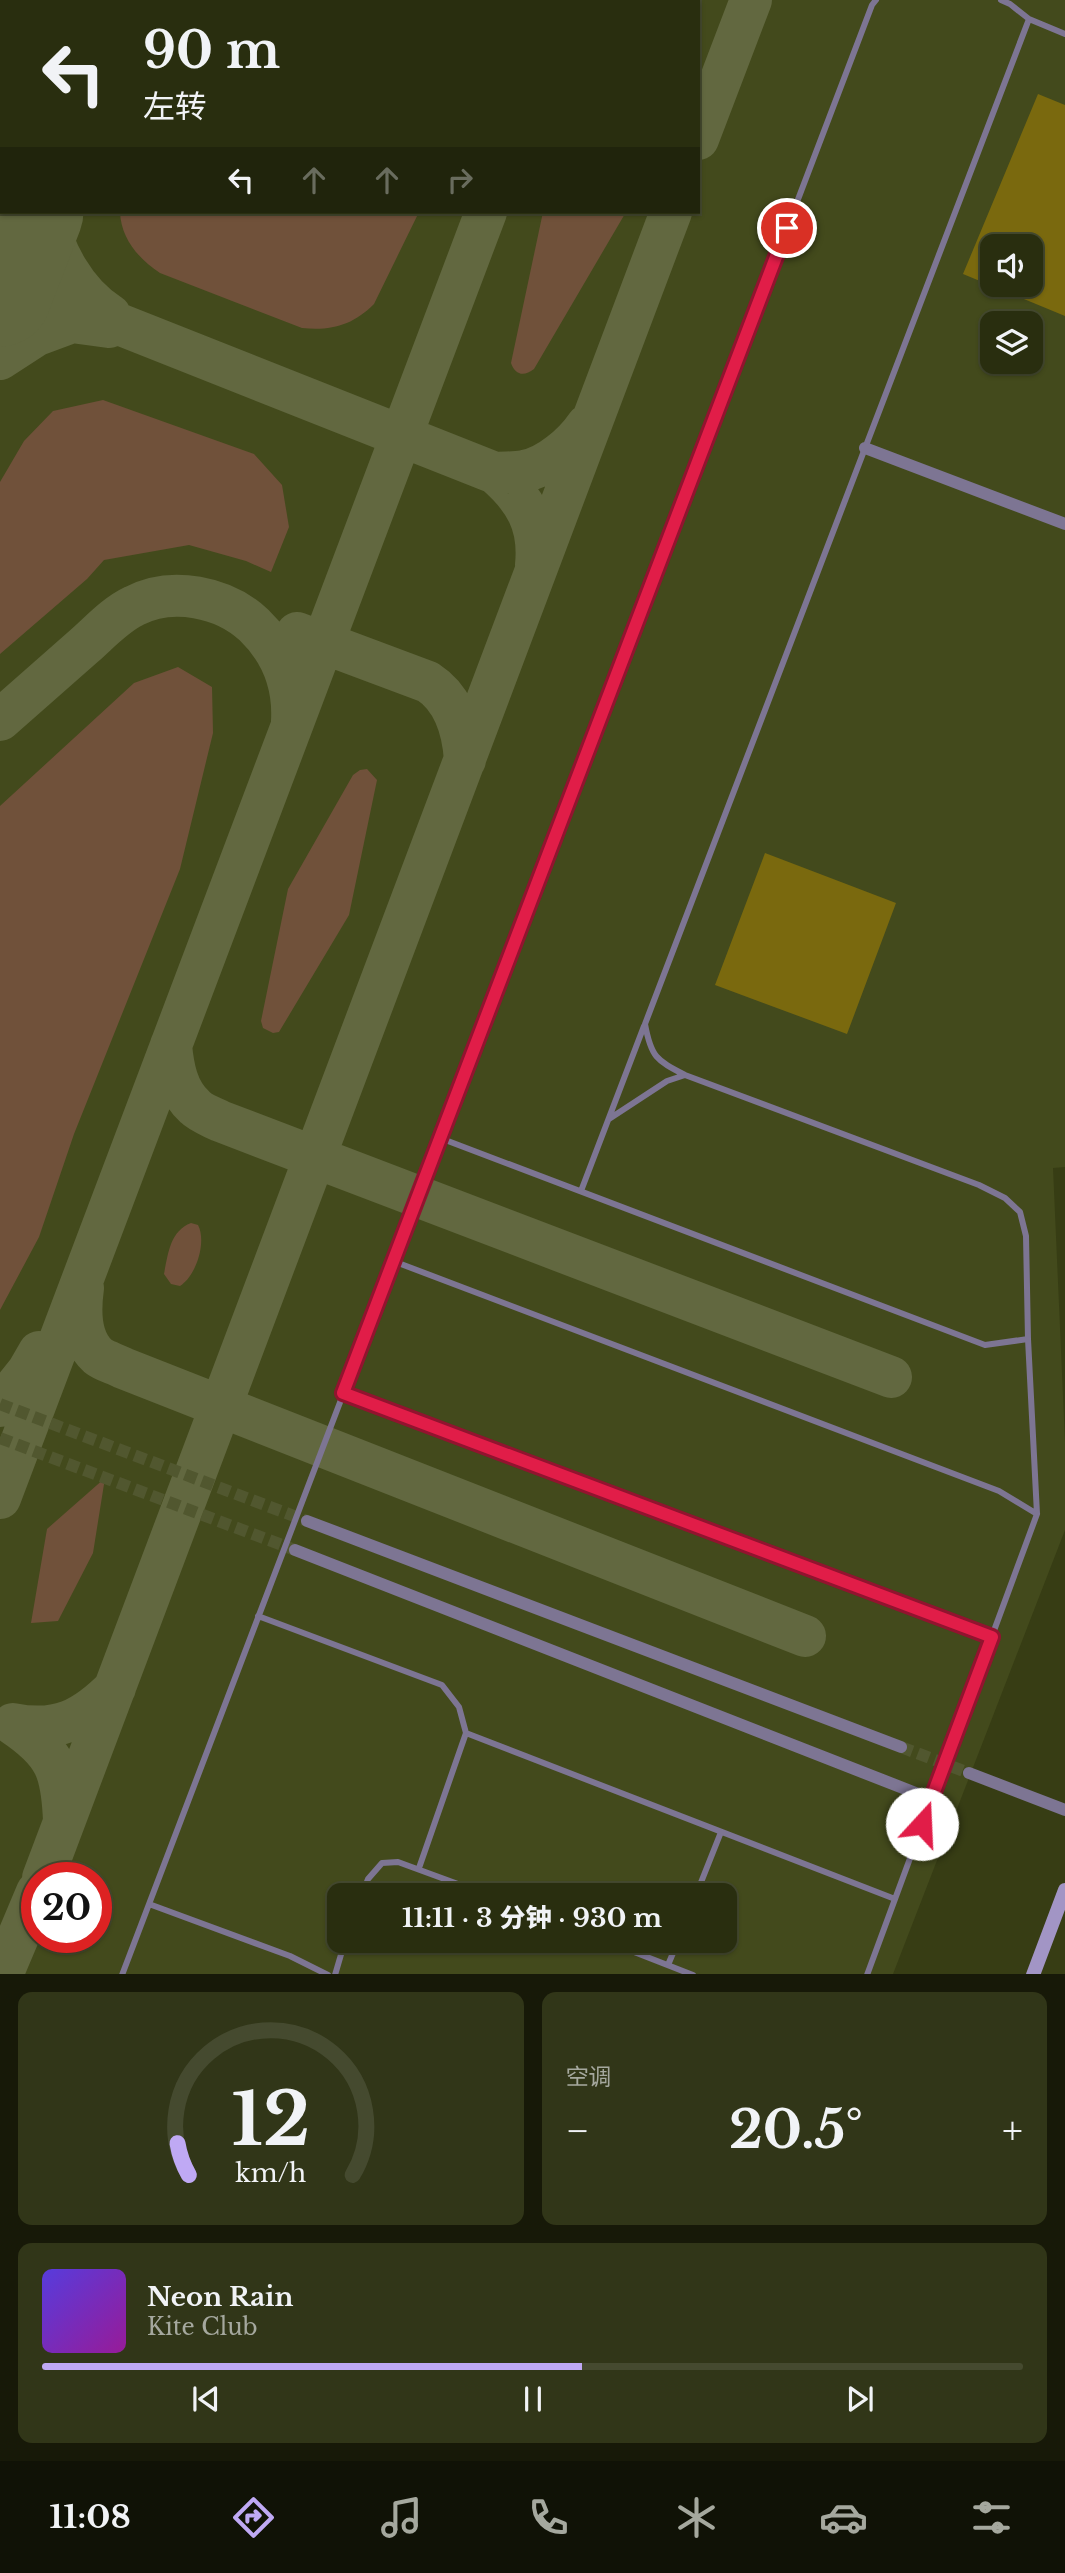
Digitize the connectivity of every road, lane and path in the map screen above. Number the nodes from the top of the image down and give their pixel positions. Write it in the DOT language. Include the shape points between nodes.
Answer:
graph roads {
  1 [pos="876,0"];
  2 [pos="1001,0"];
  3 [pos="1029,19"];
  4 [pos="1065,34"];
  5 [pos="864,448"];
  6 [pos="1065,524"];
  7 [pos="645,1024"];
  8 [pos="685,1075"];
  9 [pos="608,1120"];
  10 [pos="440,1138"];
  11 [pos="581,1191"];
  12 [pos="393,1261"];
  13 [pos="1028,1339"];
  14 [pos="343,1393"];
  15 [pos="1037,1514"];
  16 [pos="307,1521"];
  17 [pos="295,1550"];
  18 [pos="258,1616"];
  19 [pos="992,1637"];
  20 [pos="466,1733"];
  21 [pos="901,1747"];
  22 [pos="969,1773"];
  23 [pos="931,1799"];
  24 [pos="1065,1810"];
  25 [pos="721,1832"];
  26 [pos="419,1868"];
  27 [pos="366,1883"];
  28 [pos="457,1883"];
  29 [pos="701,1883"];
  30 [pos="1065,1889"];
  31 [pos="895,1899"];
  32 [pos="149,1904"];
  33 [pos="341,1953"];
  34 [pos="637,1953"];
  35 [pos="673,1953"];
  36 [pos="668,1965"];
  37 [pos="122,1974"];
  38 [pos="326,1974"];
  39 [pos="335,1974"];
  40 [pos="690,1974"];
  41 [pos="867,1974"];
  42 [pos="1033,1974"];
  1 -- 10 [label="lane"];
  2 -- 3 [label="lane"];
  3 -- 4 [label="lane"];
  3 -- 5 [label="lane"];
  5 -- 6 [label="street"];
  5 -- 7 [label="lane"];
  7 -- 8 [label="lane" via="648,1044 659,1062"];
  7 -- 9 [label="lane"];
  8 -- 9 [label="lane" via="667,1081"];
  8 -- 13 [label="lane" via="1005,1198 1020,1212 1026,1236"];
  9 -- 11 [label="lane"];
  10 -- 11 [label="lane"];
  10 -- 12 [label="lane"];
  11 -- 13 [label="lane" via="985,1345"];
  12 -- 14 [label="lane"];
  12 -- 15 [label="lane" via="999,1491"];
  13 -- 15 [label="lane"];
  14 -- 18 [label="lane"];
  14 -- 19 [label="lane"];
  15 -- 19 [label="lane"];
  16 -- 21 [label="street"];
  17 -- 23 [label="street"];
  18 -- 20 [label="lane" via="442,1685 459,1707"];
  18 -- 32 [label="lane"];
  19 -- 23 [label="lane"];
  20 -- 25 [label="lane"];
  20 -- 26 [label="lane"];
  22 -- 24 [label="street"];
  23 -- 31 [label="lane"];
  25 -- 29 [label="lane"];
  25 -- 31 [label="lane"];
  26 -- 27 [label="lane" via="382,1863"];
  26 -- 28 [label="lane"];
  30 -- 42 [label="street"];
  31 -- 41 [label="lane"];
  32 -- 37 [label="lane"];
  32 -- 38 [label="lane"];
  33 -- 39 [label="lane"];
  34 -- 36 [label="lane"];
  35 -- 36 [label="lane"];
  36 -- 40 [label="lane"];
}
